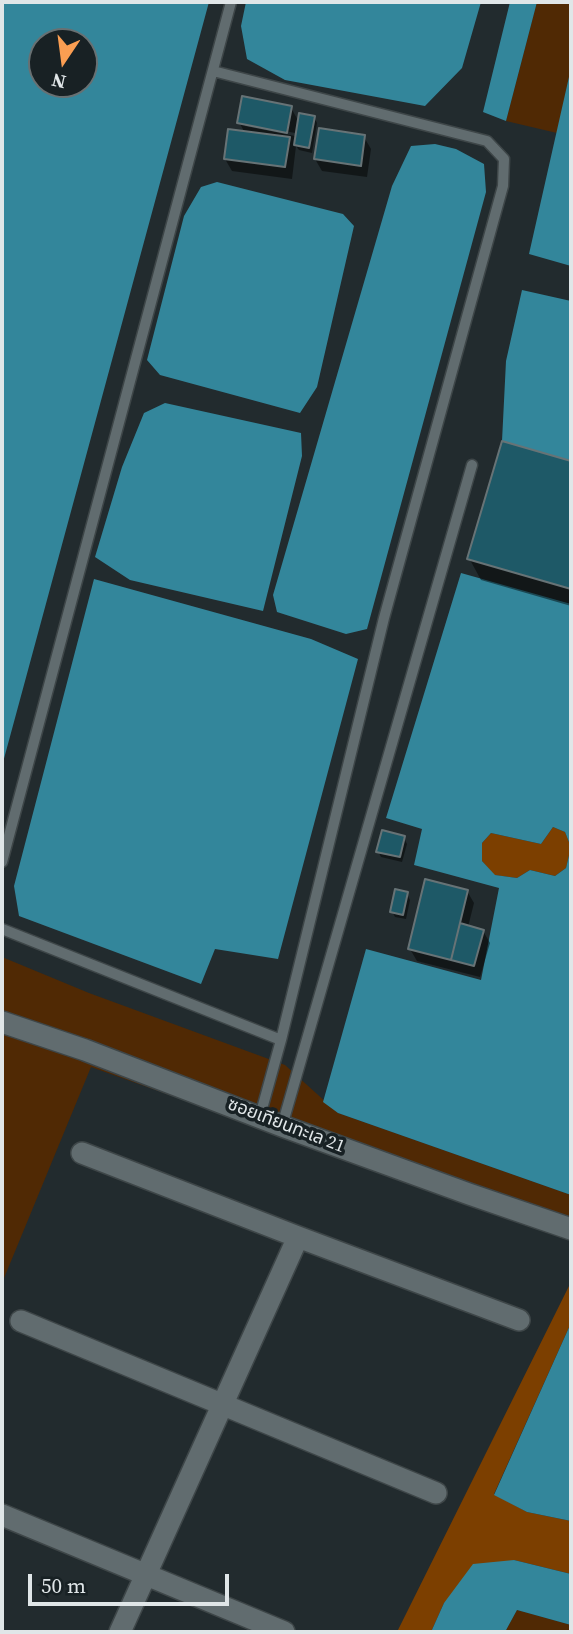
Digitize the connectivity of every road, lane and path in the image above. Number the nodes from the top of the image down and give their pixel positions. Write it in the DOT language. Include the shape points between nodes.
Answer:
graph roads {
  1 [pos="231,2"];
  2 [pos="212,71"];
  3 [pos="472,465"];
  4 [pos="2,862"];
  5 [pos="2,929"];
  6 [pos="2,1023"];
  7 [pos="281,1040"];
  8 [pos="260,1116"];
  9 [pos="282,1126"];
  10 [pos="82,1153"];
  11 [pos="571,1229"];
  12 [pos="298,1237"];
  13 [pos="519,1320"];
  14 [pos="21,1321"];
  15 [pos="223,1405"];
  16 [pos="436,1493"];
  17 [pos="2,1515"];
  18 [pos="146,1574"];
  19 [pos="120,1632"];
  20 [pos="285,1632"];
  1 -- 2 [label="lane"];
  2 -- 4 [label="lane"];
  2 -- 7 [label="lane" via="487,141 504,159 503,186 384,618"];
  3 -- 9 [label="lane"];
  5 -- 7 [label="lane"];
  6 -- 8 [label="street, ซอยเทียนทะเล 21"];
  7 -- 8 [label="lane"];
  8 -- 9 [label="street, ซอยเทียนทะเล 21"];
  9 -- 11 [label="street, ซอยเทียนทะเล 21"];
  10 -- 12 [label="street"];
  12 -- 13 [label="street"];
  12 -- 15 [label="street"];
  14 -- 15 [label="street"];
  15 -- 16 [label="street"];
  15 -- 18 [label="street"];
  17 -- 18 [label="street"];
  18 -- 19 [label="street"];
  18 -- 20 [label="street"];
}
